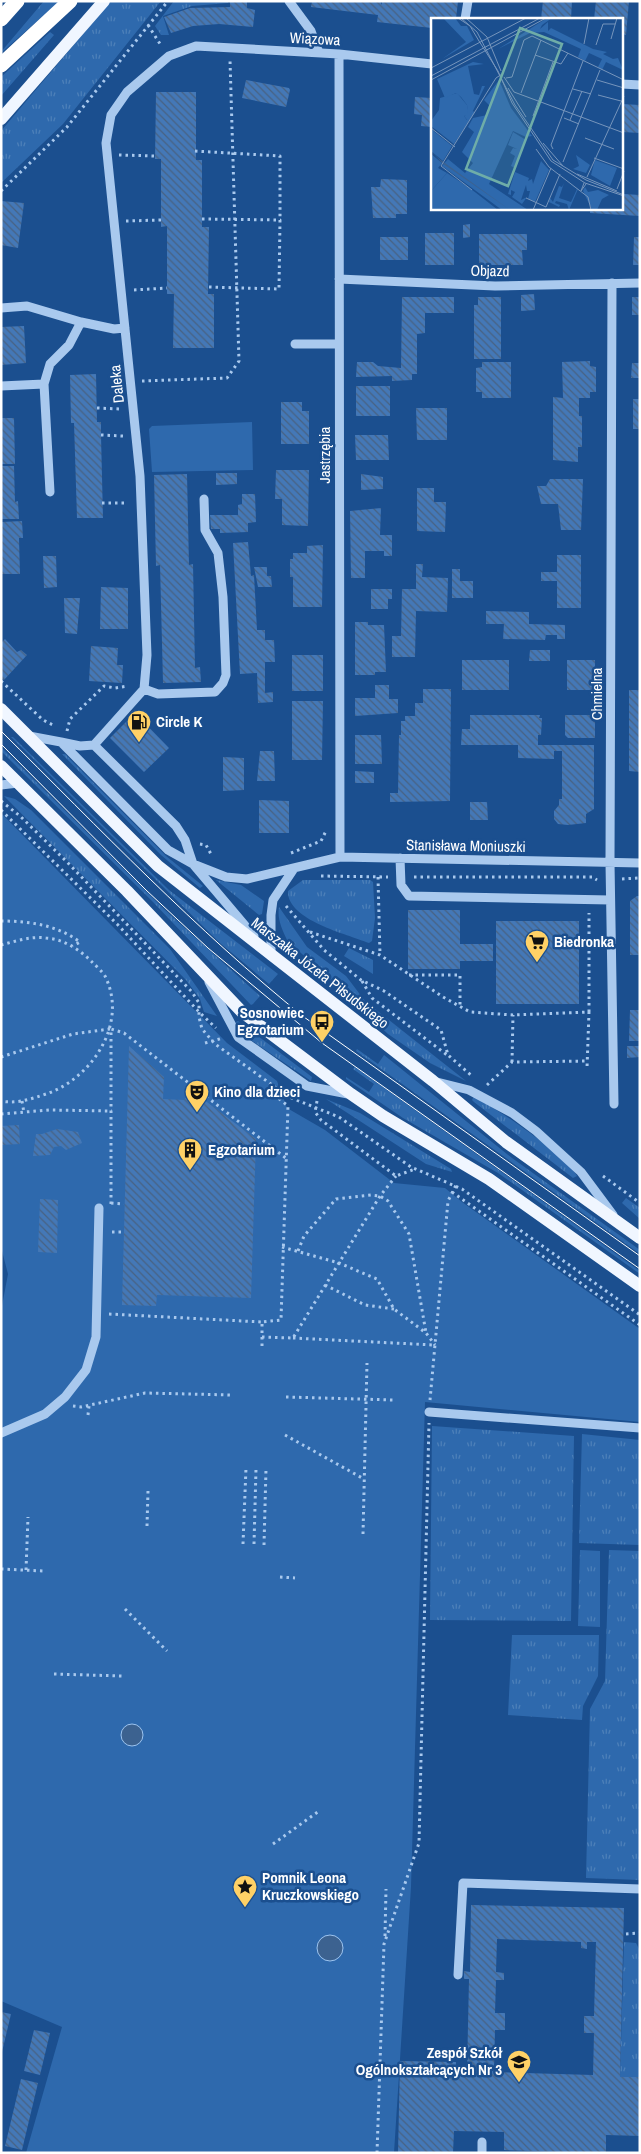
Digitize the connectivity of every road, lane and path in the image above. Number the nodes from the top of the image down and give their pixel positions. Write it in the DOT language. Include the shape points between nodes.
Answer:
graph roads {
  1 [pos="17,1"];
  2 [pos="70,1"];
  3 [pos="104,1"];
  4 [pos="168,1"];
  5 [pos="288,1"];
  6 [pos="468,1"];
  7 [pos="464,18"];
  8 [pos="1,19"];
  9 [pos="148,25"];
  10 [pos="196,46"];
  11 [pos="319,53"];
  12 [pos="339,54"];
  13 [pos="169,56"];
  14 [pos="220,57"];
  15 [pos="230,58"];
  16 [pos="239,59"];
  17 [pos="431,64"];
  18 [pos="1,65"];
  19 [pos="624,84"];
  20 [pos="640,85"];
  21 [pos="1,119"];
  22 [pos="116,147"];
  23 [pos="196,152"];
  24 [pos="232,155"];
  25 [pos="155,156"];
  26 [pos="1,191"];
  27 [pos="202,218"];
  28 [pos="161,220"];
  29 [pos="235,220"];
  30 [pos="280,220"];
  31 [pos="123,221"];
  32 [pos="339,280"];
  33 [pos="612,283"];
  34 [pos="640,283"];
  35 [pos="208,287"];
  36 [pos="167,288"];
  37 [pos="237,288"];
  38 [pos="128,290"];
  39 [pos="1,308"];
  40 [pos="81,322"];
  41 [pos="125,328"];
  42 [pos="295,344"];
  43 [pos="339,344"];
  44 [pos="139,381"];
  45 [pos="44,384"];
  46 [pos="1,386"];
  47 [pos="122,400"];
  48 [pos="97,408"];
  49 [pos="125,427"];
  50 [pos="101,435"];
  51 [pos="126,436"];
  52 [pos="126,445"];
  53 [pos="50,492"];
  54 [pos="130,494"];
  55 [pos="204,499"];
  56 [pos="102,503"];
  57 [pos="132,686"];
  58 [pos="144,689"];
  59 [pos="1,709"];
  60 [pos="67,732"];
  61 [pos="29,736"];
  62 [pos="61,742"];
  63 [pos="94,745"];
  64 [pos="1,766"];
  65 [pos="18,782"];
  66 [pos="1,786"];
  67 [pos="2,802"];
  68 [pos="1,810"];
  69 [pos="327,830"];
  70 [pos="288,854"];
  71 [pos="340,857"];
  72 [pos="400,858"];
  73 [pos="610,863"];
  74 [pos="640,863"];
  75 [pos="193,864"];
  76 [pos="293,870"];
  77 [pos="316,876"];
  78 [pos="400,876"];
  79 [pos="378,877"];
  80 [pos="640,878"];
  81 [pos="610,881"];
  82 [pos="595,900"];
  83 [pos="610,900"];
  84 [pos="1,921"];
  85 [pos="309,932"];
  86 [pos="1,945"];
  87 [pos="73,946"];
  88 [pos="380,955"];
  89 [pos="271,956"];
  90 [pos="203,970"];
  91 [pos="409,975"];
  92 [pos="361,980"];
  93 [pos="384,991"];
  94 [pos="460,1007"];
  95 [pos="199,1012"];
  96 [pos="588,1012"];
  97 [pos="513,1015"];
  98 [pos="111,1029"];
  99 [pos="227,1037"];
  100 [pos="212,1041"];
  101 [pos="205,1043"];
  102 [pos="448,1055"];
  103 [pos="1,1057"];
  104 [pos="588,1061"];
  105 [pos="512,1062"];
  106 [pos="587,1068"];
  107 [pos="281,1080"];
  108 [pos="477,1080"];
  109 [pos="433,1081"];
  110 [pos="484,1087"];
  111 [pos="279,1090"];
  112 [pos="350,1094"];
  113 [pos="1,1101"];
  114 [pos="22,1101"];
  115 [pos="614,1104"];
  116 [pos="316,1107"];
  117 [pos="112,1111"];
  118 [pos="24,1113"];
  119 [pos="1,1114"];
  120 [pos="286,1159"];
  121 [pos="415,1169"];
  122 [pos="597,1172"];
  123 [pos="396,1176"];
  124 [pos="456,1186"];
  125 [pos="452,1192"];
  126 [pos="380,1196"];
  127 [pos="111,1203"];
  128 [pos="640,1203"];
  129 [pos="124,1204"];
  130 [pos="98,1208"];
  131 [pos="111,1212"];
  132 [pos="110,1222"];
  133 [pos="618,1222"];
  134 [pos="520,1230"];
  135 [pos="110,1232"];
  136 [pos="123,1232"];
  137 [pos="515,1237"];
  138 [pos="640,1238"];
  139 [pos="110,1241"];
  140 [pos="282,1247"];
  141 [pos="298,1251"];
  142 [pos="339,1262"];
  143 [pos="325,1285"];
  144 [pos="640,1286"];
  145 [pos="108,1304"];
  146 [pos="394,1309"];
  147 [pos="640,1315"];
  148 [pos="262,1322"];
  149 [pos="640,1325"];
  150 [pos="426,1333"];
  151 [pos="262,1337"];
  152 [pos="293,1338"];
  153 [pos="435,1345"];
  154 [pos="262,1346"];
  155 [pos="368,1363"];
  156 [pos="231,1395"];
  157 [pos="286,1397"];
  158 [pos="366,1399"];
  159 [pos="393,1400"];
  160 [pos="57,1404"];
  161 [pos="89,1406"];
  162 [pos="429,1412"];
  163 [pos="88,1415"];
  164 [pos="640,1428"];
  165 [pos="1,1434"];
  166 [pos="285,1435"];
  167 [pos="246,1468"];
  168 [pos="256,1469"];
  169 [pos="266,1469"];
  170 [pos="364,1479"];
  171 [pos="148,1491"];
  172 [pos="28,1517"];
  173 [pos="147,1526"];
  174 [pos="363,1534"];
  175 [pos="243,1544"];
  176 [pos="254,1544"];
  177 [pos="264,1545"];
  178 [pos="1,1569"];
  179 [pos="26,1570"];
  180 [pos="43,1571"];
  181 [pos="280,1577"];
  182 [pos="295,1578"];
  183 [pos="125,1609"];
  184 [pos="167,1651"];
  185 [pos="54,1674"];
  186 [pos="123,1676"];
  187 [pos="319,1811"];
  188 [pos="274,1844"];
  189 [pos="386,1889"];
  190 [pos="640,1889"];
  191 [pos="626,1934"];
  192 [pos="640,1934"];
  193 [pos="384,1944"];
  194 [pos="458,1975"];
  195 [pos="482,2142"];
  196 [pos="377,2153"];
  197 [pos="482,2153"];
  1 -- 8 [label="highway"];
  2 -- 18 [label="highway"];
  3 -- 21 [label="main road"];
  4 -- 9 [label="path"];
  5 -- 11 [label="street" via="311,31"];
  6 -- 7 [label="street"];
  9 -- 13 [label="path"];
  9 -- 26 [label="path" via="67,127"];
  10 -- 11 [label="street, Wiązowa"];
  10 -- 13 [label="street, Daleka"];
  11 -- 12 [label="street, Wiązowa"];
  12 -- 17 [label="street, Wiązowa"];
  12 -- 32 [label="street, Jastrzębia"];
  13 -- 41 [label="street, Daleka" via="127,92 111,115 106,144"];
  14 -- 15 [label="path"];
  15 -- 16 [label="path"];
  15 -- 24 [label="path"];
  19 -- 20 [label="street"];
  22 -- 25 [label="path" via="116,155"];
  23 -- 24 [label="path"];
  24 -- 29 [label="path"];
  24 -- 30 [label="path" via="280,156"];
  27 -- 29 [label="path"];
  28 -- 31 [label="path"];
  29 -- 30 [label="path"];
  29 -- 37 [label="path"];
  30 -- 37 [label="path" via="279,289"];
  32 -- 33 [label="street, Objazd" via="495,286"];
  32 -- 43 [label="street, Jastrzębia"];
  33 -- 34 [label="street, Objazd"];
  33 -- 73 [label="street, Chmielna"];
  35 -- 37 [label="path"];
  36 -- 38 [label="path"];
  37 -- 44 [label="path" via="239,361 227,378"];
  39 -- 40 [label="street" via="27,306"];
  40 -- 41 [label="street"];
  40 -- 45 [label="street" via="69,345 50,364"];
  41 -- 58 [label="street, Daleka" via="140,476 147,655"];
  42 -- 43 [label="street"];
  43 -- 71 [label="street, Jastrzębia"];
  45 -- 46 [label="street"];
  45 -- 53 [label="street"];
  47 -- 48 [label="path" via="123,409"];
  49 -- 51 [label="path"];
  50 -- 51 [label="path"];
  51 -- 52 [label="path"];
  54 -- 56 [label="path" via="131,504"];
  55 -- 58 [label="street" via="205,530 218,553 226,675 215,692 158,694"];
  57 -- 60 [label="path" via="104,686 70,719"];
  58 -- 63 [label="street"];
  59 -- 61 [label="main road, Marszałka Józefa Piłsudskiego"];
  61 -- 62 [label="street"];
  61 -- 89 [label="main road, Marszałka Józefa Piłsudskiego" via="158,866"];
  62 -- 63 [label="street"];
  62 -- 75 [label="street" via="168,850"];
  63 -- 75 [label="street" via="176,826"];
  64 -- 65 [label="main road"];
  65 -- 66 [label="street"];
  65 -- 90 [label="main road"];
  67 -- 95 [label="path" via="82,876 192,992 199,1003"];
  68 -- 95 [label="path" via="118,925"];
  69 -- 70 [label="path" via="321,841"];
  71 -- 72 [label="street, Stanisława Moniuszki"];
  71 -- 76 [label="street, Stanisława Moniuszki"];
  72 -- 73 [label="street, Stanisława Moniuszki"];
  72 -- 78 [label="street"];
  73 -- 74 [label="street, Stanisława Moniuszki"];
  73 -- 81 [label="street, Chmielna"];
  75 -- 76 [label="street, Stanisława Moniuszki" via="236,878"];
  75 -- 89 [label="street"];
  76 -- 89 [label="street" via="273,900"];
  77 -- 79 [label="path"];
  78 -- 79 [label="path"];
  78 -- 81 [label="path" via="592,877 598,881"];
  78 -- 82 [label="street" via="401,886 408,896"];
  79 -- 88 [label="path"];
  80 -- 81 [label="path"];
  81 -- 83 [label="street, Chmielna"];
  82 -- 83 [label="street"];
  82 -- 96 [label="path" via="588,915"];
  83 -- 115 [label="street, Chmielna"];
  84 -- 87 [label="path" via="47,926 80,942"];
  85 -- 88 [label="path"];
  86 -- 87 [label="path" via="47,938"];
  87 -- 98 [label="path" via="105,976 111,996"];
  88 -- 91 [label="path"];
  89 -- 109 [label="main road, Marszałka Józefa Piłsudskiego"];
  90 -- 112 [label="main road" via="242,1012"];
  90 -- 112 [label="street" via="238,1037 307,1086"];
  91 -- 94 [label="path"];
  91 -- 94 [label="path" via="460,975"];
  92 -- 102 [label="path" via="372,998"];
  93 -- 102 [label="path" via="441,1030"];
  94 -- 97 [label="path" via="470,1012"];
  95 -- 100 [label="path" via="202,1029"];
  96 -- 97 [label="path"];
  96 -- 104 [label="path"];
  97 -- 105 [label="path"];
  98 -- 103 [label="path" via="73,1034"];
  98 -- 114 [label="path" via="83,1072 60,1089"];
  98 -- 117 [label="path"];
  98 -- 120 [label="path" via="124,1033"];
  99 -- 100 [label="path"];
  100 -- 101 [label="path"];
  100 -- 111 [label="path"];
  102 -- 108 [label="path"];
  104 -- 105 [label="path"];
  104 -- 106 [label="path"];
  105 -- 110 [label="path"];
  107 -- 111 [label="path"];
  109 -- 133 [label="main road, Marszałka Józefa Piłsudskiego" via="506,1142"];
  109 -- 133 [label="street" via="469,1090 512,1113 536,1131 581,1172"];
  111 -- 116 [label="path" via="294,1100"];
  111 -- 120 [label="path" via="278,1098 288,1106"];
  112 -- 144 [label="main road" via="488,1179"];
  113 -- 114 [label="path"];
  114 -- 118 [label="path"];
  116 -- 121 [label="path" via="343,1119"];
  116 -- 123 [label="path" via="315,1112 329,1127"];
  117 -- 118 [label="path"];
  117 -- 127 [label="path"];
  118 -- 119 [label="path"];
  120 -- 140 [label="path"];
  121 -- 123 [label="path"];
  121 -- 124 [label="path"];
  122 -- 128 [label="path"];
  123 -- 126 [label="path"];
  124 -- 125 [label="path"];
  124 -- 134 [label="path"];
  125 -- 137 [label="path"];
  125 -- 153 [label="path"];
  126 -- 141 [label="path" via="336,1199 304,1236"];
  126 -- 142 [label="path"];
  126 -- 150 [label="path" via="388,1201 409,1234"];
  127 -- 129 [label="path"];
  127 -- 131 [label="path"];
  130 -- 160 [label="street" via="96,1337 86,1370"];
  132 -- 135 [label="path"];
  133 -- 138 [label="main road, Marszałka Józefa Piłsudskiego"];
  134 -- 137 [label="path"];
  134 -- 147 [label="path"];
  135 -- 136 [label="path"];
  135 -- 139 [label="path"];
  137 -- 149 [label="path"];
  140 -- 141 [label="path"];
  140 -- 148 [label="path" via="281,1320"];
  141 -- 142 [label="path"];
  142 -- 143 [label="path"];
  142 -- 146 [label="path" via="377,1279"];
  143 -- 146 [label="path" via="365,1305"];
  143 -- 152 [label="path"];
  145 -- 148 [label="path" via="108,1314"];
  146 -- 150 [label="path"];
  148 -- 151 [label="path"];
  150 -- 153 [label="path"];
  151 -- 152 [label="path"];
  151 -- 154 [label="path"];
  152 -- 153 [label="path"];
  153 -- 162 [label="path"];
  155 -- 158 [label="path"];
  156 -- 161 [label="path" via="145,1393"];
  157 -- 158 [label="path"];
  158 -- 159 [label="path"];
  158 -- 170 [label="path"];
  160 -- 161 [label="path"];
  160 -- 165 [label="street" via="45,1414"];
  161 -- 163 [label="path"];
  162 -- 164 [label="street"];
  162 -- 193 [label="path" via="419,1843"];
  166 -- 170 [label="path"];
  167 -- 175 [label="path"];
  168 -- 176 [label="path"];
  169 -- 177 [label="path"];
  170 -- 174 [label="path"];
  171 -- 173 [label="path"];
  172 -- 179 [label="path"];
  178 -- 179 [label="path"];
  179 -- 180 [label="path"];
  181 -- 182 [label="path"];
  183 -- 184 [label="path"];
  185 -- 186 [label="path"];
  187 -- 188 [label="path"];
  189 -- 193 [label="path"];
  190 -- 194 [label="street" via="463,1883"];
  191 -- 192 [label="path"];
  193 -- 196 [label="path"];
  195 -- 197 [label="street"];
}
